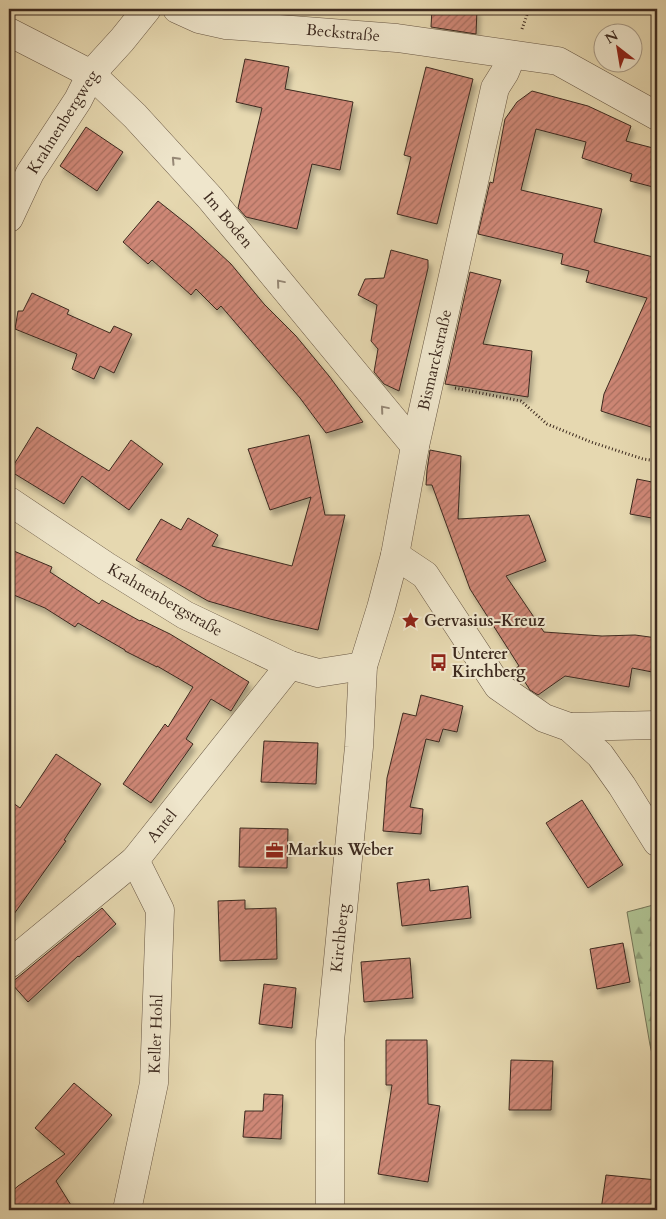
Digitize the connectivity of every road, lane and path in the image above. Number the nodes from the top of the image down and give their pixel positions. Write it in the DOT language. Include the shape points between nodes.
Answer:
graph roads {
  1 [pos="147,9"];
  2 [pos="176,9"];
  3 [pos="9,32"];
  4 [pos="512,55"];
  5 [pos="91,74"];
  6 [pos="657,116"];
  7 [pos="9,218"];
  8 [pos="428,391"];
  9 [pos="415,446"];
  10 [pos="657,461"];
  11 [pos="9,501"];
  12 [pos="395,555"];
  13 [pos="290,665"];
  14 [pos="363,666"];
  15 [pos="657,725"];
  16 [pos="569,727"];
  17 [pos="657,842"];
  18 [pos="135,860"];
  19 [pos="9,964"];
  20 [pos="127,1210"];
  21 [pos="330,1210"];
  1 -- 5 [label="street, Krahnenbergweg"];
  2 -- 4 [label="street, Beckstraße" via="199,19 226,25 397,38"];
  3 -- 5 [label="street, Im Boden"];
  4 -- 6 [label="street, Beckstraße" via="558,61"];
  4 -- 8 [label="street, Bismarckstraße" via="496,88"];
  5 -- 7 [label="street, Krahnenbergweg" via="78,100 30,173"];
  9 -- 5 [label="street, Im Boden, one-way" via="210,198"];
  8 -- 9 [label="street, Bismarckstraße"];
  8 -- 10 [label="path" via="453,388 522,401 546,424 599,445"];
  9 -- 12 [label="street, Bismarckstraße"];
  11 -- 13 [label="street, Krahnenbergstraße" via="185,615"];
  12 -- 14 [label="street, Bismarckstraße"];
  12 -- 16 [label="street" via="425,575 498,686 544,718"];
  13 -- 14 [label="street, Krahnenbergstraße" via="318,673"];
  13 -- 18 [label="street, Antel"];
  14 -- 21 [label="street, Kirchberg" via="359,748 330,1041"];
  15 -- 16 [label="street"];
  16 -- 17 [label="street" via="600,755"];
  18 -- 19 [label="street, Antel"];
  18 -- 20 [label="street, Keller Hohl" via="160,910 154,1083"];
}
